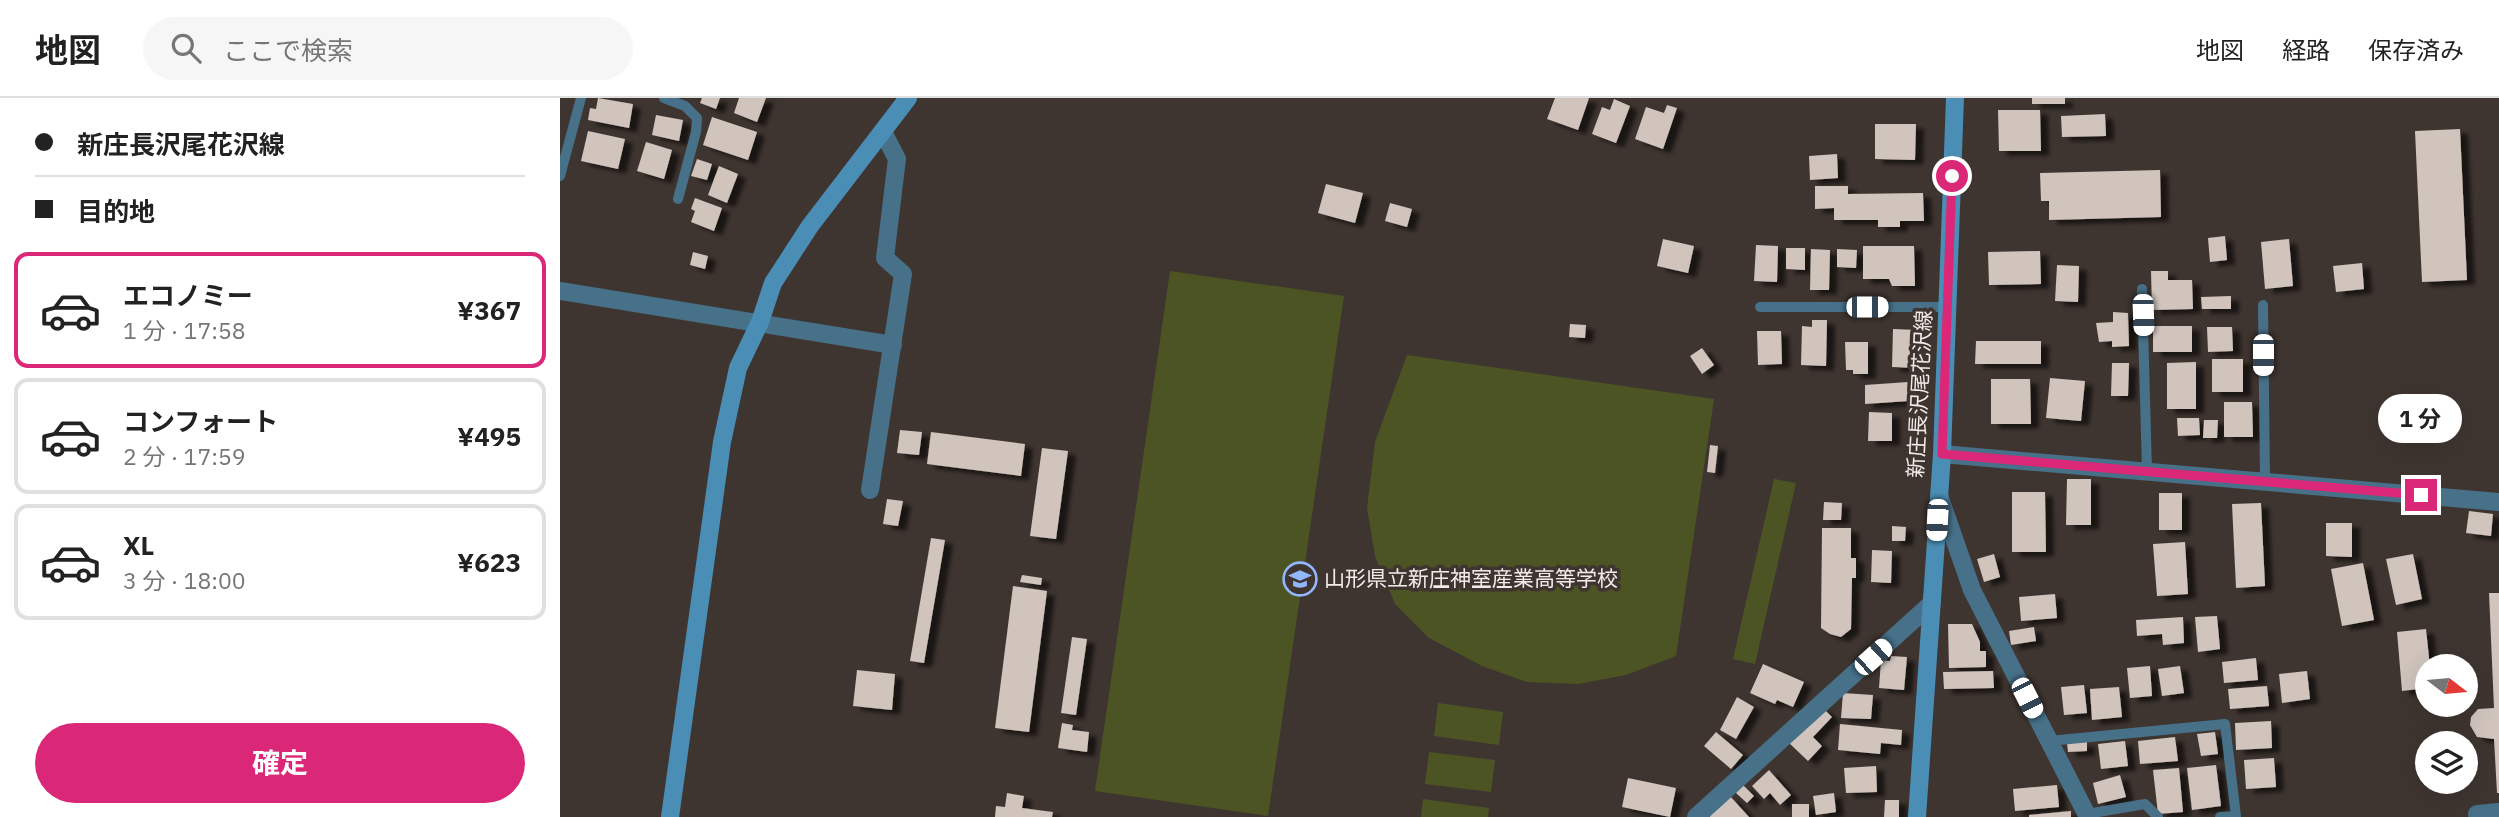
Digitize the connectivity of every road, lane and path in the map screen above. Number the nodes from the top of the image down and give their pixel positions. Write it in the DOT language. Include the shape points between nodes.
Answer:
graph roads {
  1 [pos="581,98"];
  2 [pos="664,98"];
  3 [pos="908,98"];
  4 [pos="1955,98"];
  5 [pos="883,132"];
  6 [pos="560,176"];
  7 [pos="678,200"];
  8 [pos="2142,289"];
  9 [pos="560,291"];
  10 [pos="2263,305"];
  11 [pos="1760,307"];
  12 [pos="1947,307"];
  13 [pos="760,322"];
  14 [pos="893,345"];
  15 [pos="1942,454"];
  16 [pos="2147,471"];
  17 [pos="2265,481"];
  18 [pos="870,490"];
  19 [pos="1938,492"];
  20 [pos="2499,502"];
  21 [pos="1932,603"];
  22 [pos="2049,741"];
  23 [pos="2499,812"];
  24 [pos="2477,814"];
  25 [pos="2088,816"];
  26 [pos="670,817"];
  27 [pos="1696,817"];
  28 [pos="1917,817"];
  29 [pos="2158,817"];
  30 [pos="2220,817"];
  1 -- 6 [label="lane"];
  2 -- 7 [label="lane" via="685,106 697,118"];
  3 -- 5 [label="street"];
  4 -- 12 [label="street, 新庄長沢尾花沢線"];
  5 -- 13 [label="street" via="810,226 773,284"];
  5 -- 14 [label="street" via="897,159 885,258 903,274"];
  8 -- 16 [label="lane"];
  9 -- 13 [label="street"];
  10 -- 17 [label="lane"];
  11 -- 12 [label="lane"];
  12 -- 15 [label="street, 新庄長沢尾花沢線"];
  13 -- 14 [label="street"];
  13 -- 26 [label="street" via="738,368 722,442"];
  14 -- 18 [label="street"];
  15 -- 16 [label="street"];
  15 -- 19 [label="street, 新庄長沢尾花沢線"];
  16 -- 17 [label="street"];
  17 -- 20 [label="street"];
  19 -- 21 [label="street, 新庄長沢尾花沢線"];
  19 -- 22 [label="street" via="1972,590"];
  21 -- 27 [label="street"];
  21 -- 28 [label="street, 新庄長沢尾花沢線"];
  22 -- 25 [label="street"];
  22 -- 30 [label="lane" via="2225,724 2236,816"];
  23 -- 24 [label="street"];
  25 -- 29 [label="lane" via="2145,804"];
}
